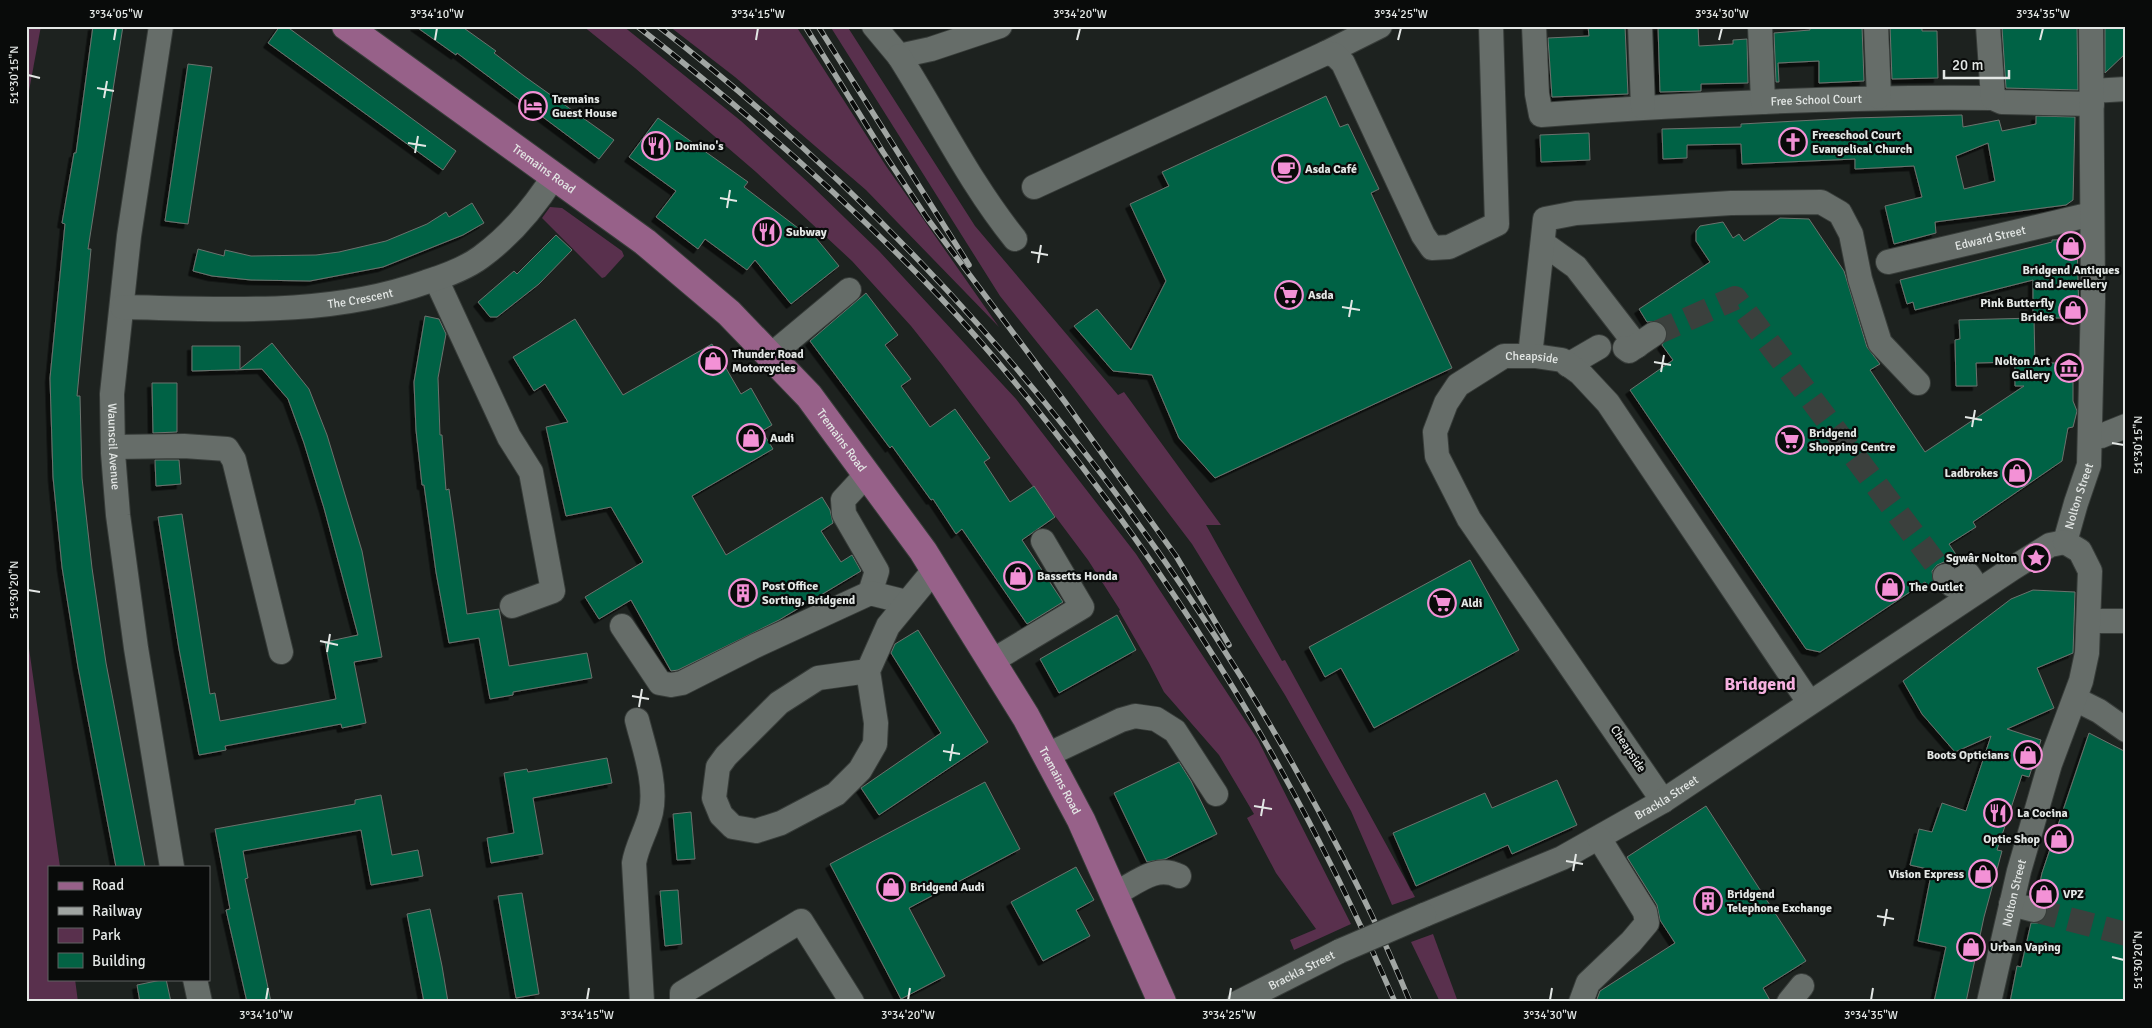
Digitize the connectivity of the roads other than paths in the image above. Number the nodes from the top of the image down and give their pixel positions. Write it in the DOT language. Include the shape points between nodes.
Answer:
graph roads {
  1 [pos="161,26"];
  2 [pos="346,26"];
  3 [pos="874,26"];
  4 [pos="1000,26"];
  5 [pos="1380,26"];
  6 [pos="1491,26"];
  7 [pos="1534,26"];
  8 [pos="1640,26"];
  9 [pos="1760,26"];
  10 [pos="1876,26"];
  11 [pos="1988,26"];
  12 [pos="2091,26"];
  13 [pos="1326,53"];
  14 [pos="899,56"];
  15 [pos="2126,89"];
  16 [pos="1879,97"];
  17 [pos="1992,98"];
  18 [pos="2092,98"];
  19 [pos="1763,102"];
  20 [pos="1643,108"];
  21 [pos="554,176"];
  22 [pos="1034,187"];
  23 [pos="2092,214"];
  24 [pos="1015,239"];
  25 [pos="1544,244"];
  26 [pos="1888,262"];
  27 [pos="436,279"];
  28 [pos="849,290"];
  29 [pos="122,307"];
  30 [pos="1638,342"];
  31 [pos="1599,347"];
  32 [pos="770,356"];
  33 [pos="1530,356"];
  34 [pos="1568,365"];
  35 [pos="1918,383"];
  36 [pos="2126,426"];
  37 [pos="2090,438"];
  38 [pos="113,447"];
  39 [pos="867,474"];
  40 [pos="1043,541"];
  41 [pos="2065,542"];
  42 [pos="934,569"];
  43 [pos="1946,576"];
  44 [pos="1979,590"];
  45 [pos="870,593"];
  46 [pos="906,602"];
  47 [pos="512,606"];
  48 [pos="2089,621"];
  49 [pos="2126,621"];
  50 [pos="622,626"];
  51 [pos="281,652"];
  52 [pos="992,660"];
  53 [pos="868,671"];
  54 [pos="2075,699"];
  55 [pos="1809,702"];
  56 [pos="638,720"];
  57 [pos="2126,730"];
  58 [pos="1047,755"];
  59 [pos="1216,794"];
  60 [pos="1663,801"];
  61 [pos="1599,838"];
  62 [pos="172,866"];
  63 [pos="1179,876"];
  64 [pos="1115,894"];
  65 [pos="2011,904"];
  66 [pos="2034,910"];
  67 [pos="195,980"];
  68 [pos="200,1002"];
  69 [pos="642,1002"];
  70 [pos="682,1002"];
  71 [pos="852,1002"];
  72 [pos="1162,1002"];
  73 [pos="1239,1002"];
  74 [pos="1581,1002"];
  75 [pos="1988,1002"];
  1 -- 29 [label="street, Waunscil Avenue" via="130,227"];
  2 -- 21 [label="main road, Tremains Road"];
  3 -- 14 [label="street"];
  4 -- 14 [label="street"];
  5 -- 13 [label="street"];
  6 -- 13 [label="street" via="1497,224 1440,249 1432,248 1423,235 1343,63 1335,55"];
  7 -- 20 [label="street, Free School Court" via="1541,115"];
  8 -- 20 [label="street"];
  9 -- 19 [label="street"];
  10 -- 16 [label="street"];
  11 -- 17 [label="street"];
  12 -- 18 [label="street, Nolton Street"];
  13 -- 22 [label="street"];
  14 -- 24 [label="street" via="988,206"];
  15 -- 18 [label="street, Free School Court"];
  16 -- 17 [label="street, Free School Court"];
  16 -- 19 [label="street, Free School Court"];
  17 -- 18 [label="street, Free School Court" via="2002,102"];
  18 -- 23 [label="street, Nolton Street"];
  19 -- 20 [label="street, Free School Court"];
  21 -- 27 [label="street, The Crescent" via="534,207 481,257"];
  21 -- 32 [label="main road, Tremains Road" via="646,242 729,313"];
  23 -- 26 [label="street, Edward Street"];
  23 -- 37 [label="street, Nolton Street"];
  25 -- 30 [label="street" via="1576,267"];
  25 -- 33 [label="street"];
  25 -- 35 [label="street" via="1545,219 1576,213 1731,203 1821,202 1840,213 1851,234 1860,279 1880,343"];
  27 -- 29 [label="street, The Crescent" via="372,299 328,306 230,309"];
  27 -- 47 [label="street" via="509,438 531,472 553,591"];
  28 -- 32 [label="street"];
  29 -- 38 [label="street, Waunscil Avenue" via="112,394"];
  31 -- 34 [label="street"];
  32 -- 39 [label="main road, Tremains Road" via="809,396"];
  33 -- 34 [label="street, Cheapside" via="1562,360"];
  33 -- 60 [label="street, Cheapside" via="1504,356 1458,385 1446,403 1435,432 1437,456 1469,519"];
  34 -- 55 [label="street, Cheapside" via="1608,403"];
  36 -- 37 [label="street"];
  37 -- 41 [label="street, Nolton Street" via="2089,465"];
  38 -- 51 [label="street" via="227,449 234,460"];
  38 -- 62 [label="street, Waunscil Avenue" via="118,515 136,648"];
  39 -- 42 [label="main road, Tremains Road"];
  39 -- 45 [label="street" via="842,500 844,514 877,571"];
  40 -- 52 [label="street" via="1082,607"];
  41 -- 44 [label="street, Brackla Street" via="2050,545"];
  41 -- 48 [label="street, Nolton Street" via="2080,551 2090,572"];
  42 -- 46 [label="street"];
  42 -- 52 [label="main road, Tremains Road"];
  43 -- 44 [label="street" via="1952,585 1968,574"];
  44 -- 55 [label="street, Brackla Street"];
  45 -- 46 [label="street"];
  45 -- 50 [label="street" via="682,683 671,685 660,683"];
  46 -- 53 [label="street" via="888,626"];
  48 -- 49 [label="street"];
  48 -- 54 [label="street, Nolton Street" via="2087,653"];
  52 -- 58 [label="main road, Tremains Road"];
  53 -- 53 [label="street" via="876,723 875,744 860,770 836,794 781,823 756,831 733,827 721,815 714,798 718,767 726,756 779,703 818,678"];
  54 -- 57 [label="street"];
  54 -- 65 [label="street, Nolton Street" via="2050,764"];
  55 -- 60 [label="street, Brackla Street"];
  56 -- 69 [label="street" via="651,783 651,811 634,863"];
  58 -- 59 [label="street" via="1121,720 1135,716 1156,719 1175,731"];
  58 -- 64 [label="main road, Tremains Road"];
  60 -- 61 [label="street, Brackla Street"];
  61 -- 73 [label="street, Brackla Street, bridge" via="1562,858 1340,951"];
  61 -- 74 [label="street" via="1645,912 1647,923 1588,983"];
  63 -- 64 [label="street" via="1169,871 1154,872"];
  64 -- 72 [label="main road, Tremains Road"];
  65 -- 66 [label="street"];
  65 -- 75 [label="street, Nolton Street"];
  67 -- 68 [label="street"];
  70 -- 71 [label="street" via="682,993 801,921"];
}
